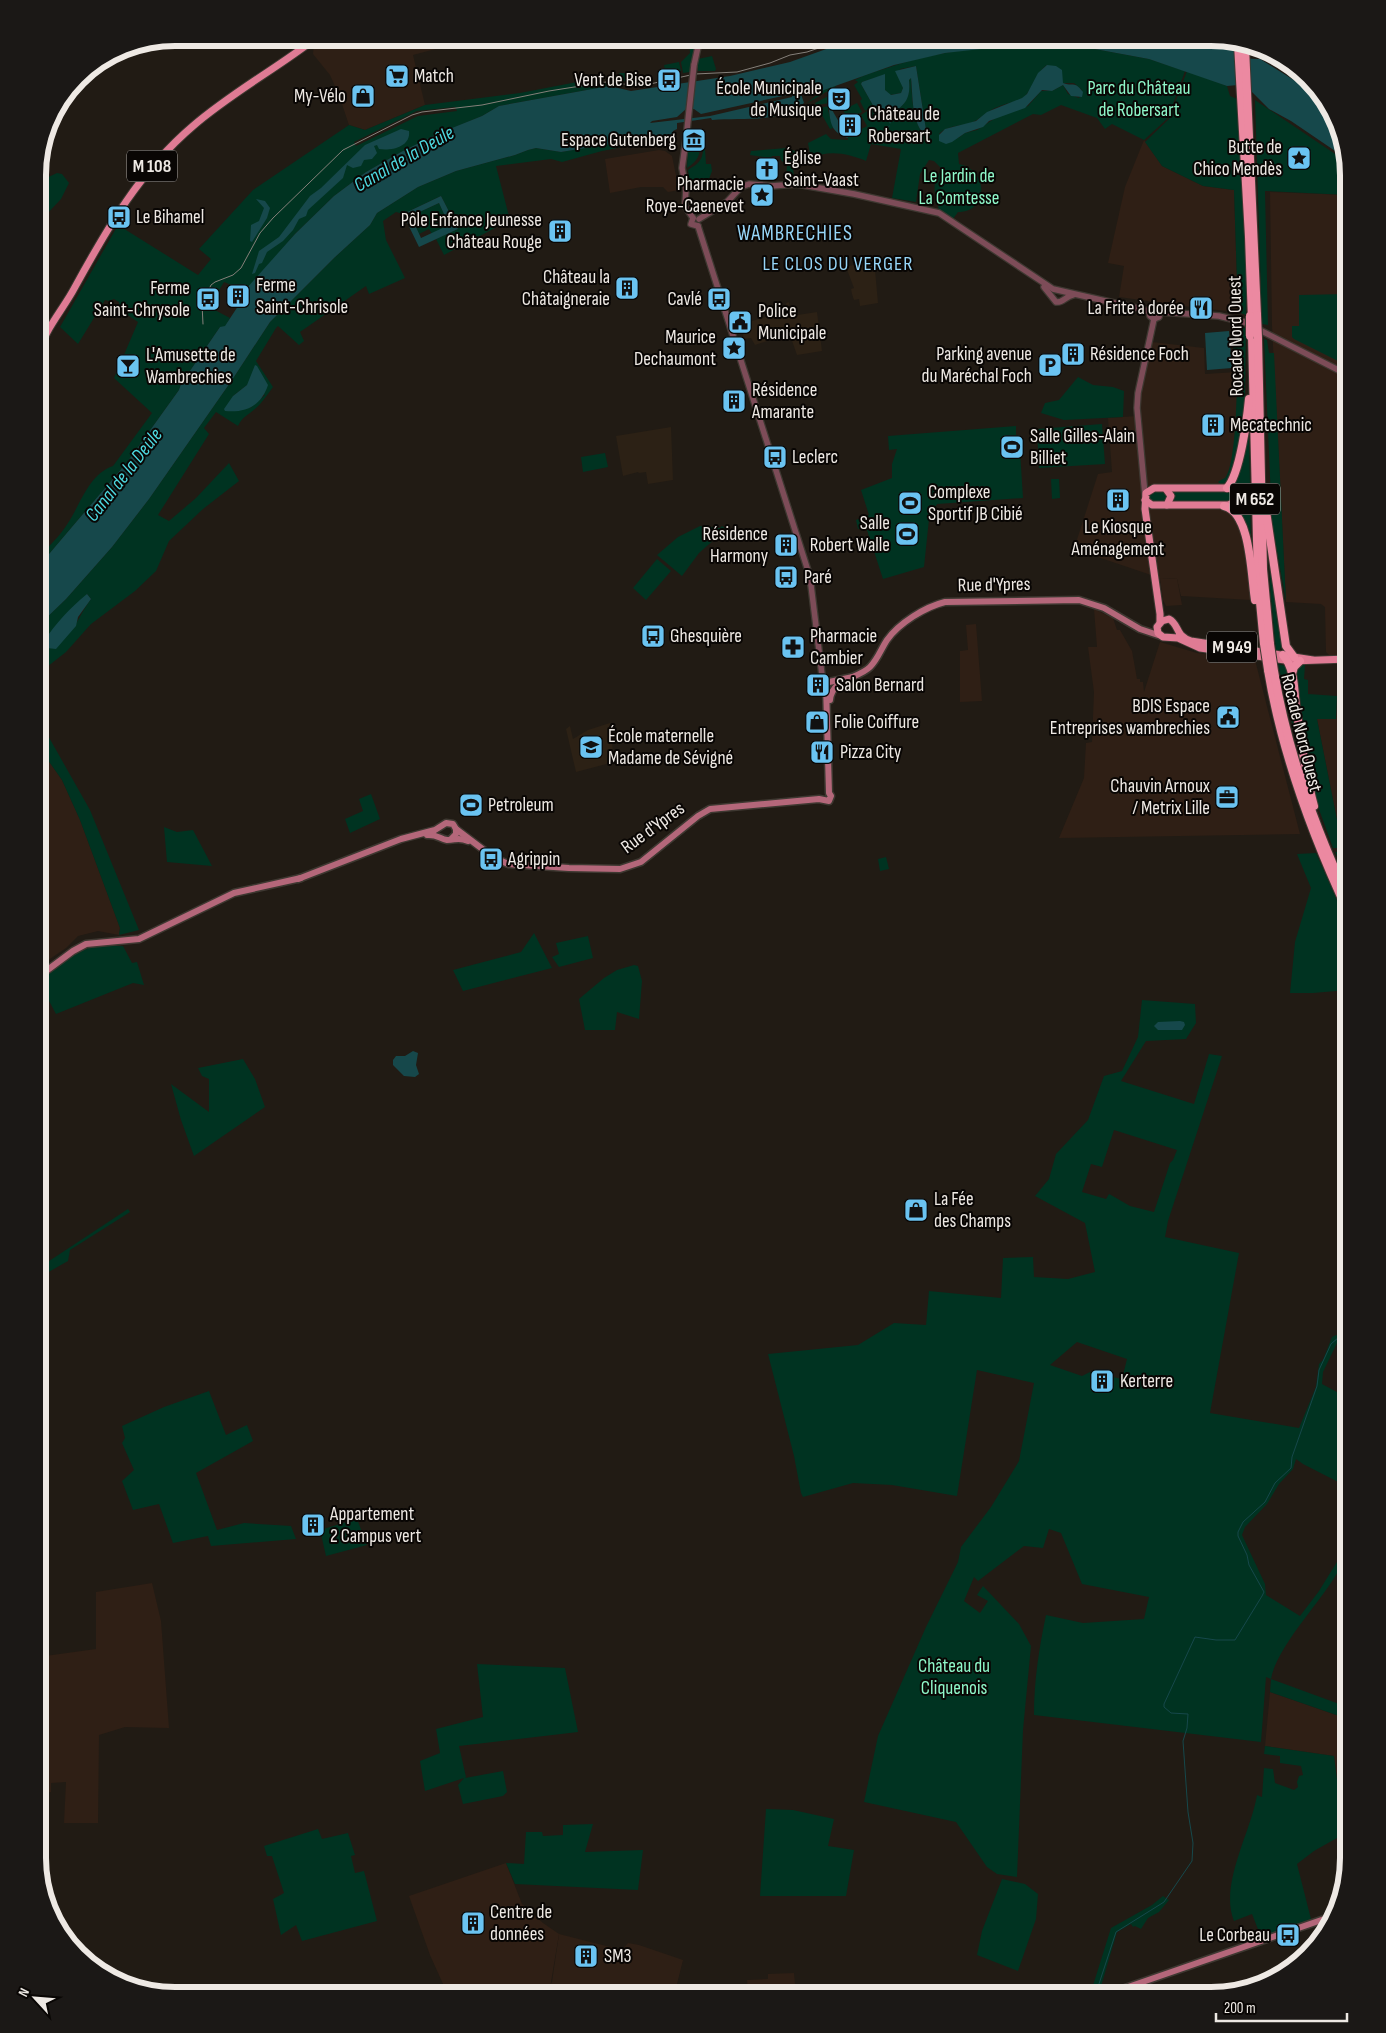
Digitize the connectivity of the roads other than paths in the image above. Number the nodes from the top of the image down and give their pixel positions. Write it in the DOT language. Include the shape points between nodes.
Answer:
graph roads {
  1 [pos="303,47"];
  2 [pos="698,47"];
  3 [pos="1239,50"];
  4 [pos="1245,51"];
  5 [pos="1246,115"];
  6 [pos="696,218"];
  7 [pos="1027,273"];
  8 [pos="1060,291"];
  9 [pos="1080,296"];
  10 [pos="1053,298"];
  11 [pos="1063,299"];
  12 [pos="1149,311"];
  13 [pos="1160,312"];
  14 [pos="1253,315"];
  15 [pos="57,318"];
  16 [pos="1154,319"];
  17 [pos="47,329"];
  18 [pos="47,334"];
  19 [pos="1253,337"];
  20 [pos="1340,371"];
  21 [pos="1260,465"];
  22 [pos="1143,479"];
  23 [pos="1154,488"];
  24 [pos="1166,488"];
  25 [pos="1227,488"];
  26 [pos="1145,498"];
  27 [pos="1154,505"];
  28 [pos="1167,505"];
  29 [pos="1224,506"];
  30 [pos="1148,522"];
  31 [pos="1158,600"];
  32 [pos="1171,620"];
  33 [pos="1130,622"];
  34 [pos="1160,623"];
  35 [pos="1176,628"];
  36 [pos="1262,633"];
  37 [pos="1161,636"];
  38 [pos="1169,638"];
  39 [pos="1267,644"];
  40 [pos="1287,658"];
  41 [pos="1340,659"];
  42 [pos="1293,681"];
  43 [pos="830,686"];
  44 [pos="442,826"];
  45 [pos="456,829"];
  46 [pos="442,837"];
  47 [pos="404,838"];
  48 [pos="451,839"];
  49 [pos="1321,839"];
  50 [pos="476,845"];
  51 [pos="1328,859"];
  52 [pos="1340,882"];
  53 [pos="1340,891"];
  54 [pos="47,971"];
  55 [pos="1323,1919"];
  56 [pos="1131,1987"];
  1 -- 15 [label="main road, M 108" via="213,110 158,159 116,214"];
  2 -- 6 [label="street, bridge" via="682,168 685,206"];
  3 -- 5 [label="highway, Rocade Nord Ouest / M 652"];
  4 -- 5 [label="highway, Rocade Nord Ouest / M 652"];
  5 -- 14 [label="highway, Rocade Nord Ouest / M 652"];
  5 -- 14 [label="highway, Rocade Nord Ouest / M 652"];
  6 -- 7 [label="street" via="731,199 741,187 749,184 804,184 936,212"];
  6 -- 43 [label="street" via="810,577 821,664"];
  7 -- 8 [label="street"];
  7 -- 10 [label="street"];
  8 -- 9 [label="street"];
  8 -- 10 [label="street" via="1054,293"];
  8 -- 11 [label="street"];
  9 -- 11 [label="street"];
  9 -- 12 [label="street"];
  10 -- 11 [label="street" via="1058,302"];
  12 -- 13 [label="street" via="1154,307"];
  12 -- 16 [label="street"];
  13 -- 16 [label="street"];
  13 -- 20 [label="street" via="1219,316 1244,322"];
  14 -- 19 [label="highway, Rocade Nord Ouest / M 652, bridge"];
  15 -- 17 [label="main road, M 108"];
  15 -- 18 [label="main road, M 108"];
  16 -- 22 [label="street" via="1137,403"];
  19 -- 21 [label="highway, Rocade Nord Ouest / M 652"];
  19 -- 25 [label="highway" via="1247,420 1233,477"];
  19 -- 36 [label="highway, Rocade Nord Ouest / M 652" via="1257,563"];
  21 -- 39 [label="highway, Rocade Nord Ouest / M 652"];
  21 -- 40 [label="highway"];
  22 -- 23 [label="street" via="1147,486"];
  22 -- 26 [label="street"];
  23 -- 24 [label="main road"];
  23 -- 26 [label="main road" via="1147,491"];
  24 -- 25 [label="main road"];
  24 -- 28 [label="main road" via="1171,494"];
  25 -- 29 [label="main road" via="1235,491 1237,498 1233,504"];
  26 -- 27 [label="main road"];
  26 -- 30 [label="main road"];
  27 -- 28 [label="main road"];
  27 -- 30 [label="main road"];
  28 -- 29 [label="main road"];
  29 -- 36 [label="highway" via="1235,511 1244,527"];
  30 -- 31 [label="main road"];
  31 -- 32 [label="main road" via="1164,614"];
  31 -- 34 [label="main road"];
  32 -- 34 [label="main road"];
  32 -- 35 [label="main road"];
  33 -- 34 [label="main road, Rue d'Ypres" via="1146,628"];
  33 -- 37 [label="main road, Rue d'Ypres"];
  33 -- 43 [label="main road, Rue d'Ypres" via="1104,608 1079,600 945,602 928,608 897,629 869,668"];
  34 -- 37 [label="main road" via="1157,630"];
  35 -- 38 [label="main road"];
  35 -- 40 [label="main road, M 949" via="1180,635 1191,641"];
  36 -- 39 [label="highway, Rocade Nord Ouest / M 652"];
  37 -- 38 [label="main road"];
  38 -- 40 [label="main road, M 949" via="1178,638 1200,648"];
  39 -- 49 [label="highway, Rocade Nord Ouest / M 652, bridge" via="1285,749 1300,798"];
  40 -- 41 [label="main road, M 949"];
  40 -- 42 [label="highway"];
  40 -- 42 [label="highway" via="1294,667"];
  42 -- 49 [label="highway" via="1305,766"];
  43 -- 50 [label="main road, Rue d'Ypres" via="826,796 710,810 641,862 624,868 511,865"];
  44 -- 45 [label="main road" via="450,823"];
  44 -- 46 [label="main road"];
  44 -- 47 [label="main road"];
  45 -- 48 [label="main road"];
  45 -- 50 [label="main road, Rue d'Ypres"];
  46 -- 47 [label="main road"];
  46 -- 48 [label="main road"];
  47 -- 54 [label="main road" via="302,878 238,892 143,938 82,945"];
  48 -- 50 [label="main road, Rue d'Ypres" via="463,839"];
  49 -- 51 [label="highway, Rocade Nord Ouest / M 652"];
  51 -- 52 [label="highway, Rocade Nord Ouest / M 652"];
  51 -- 53 [label="highway, Rocade Nord Ouest / M 652"];
  55 -- 56 [label="main road"];
}
